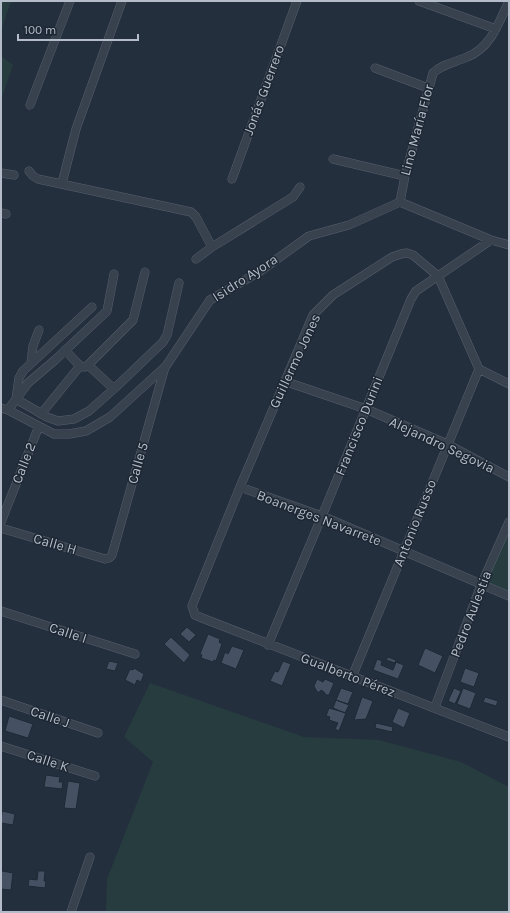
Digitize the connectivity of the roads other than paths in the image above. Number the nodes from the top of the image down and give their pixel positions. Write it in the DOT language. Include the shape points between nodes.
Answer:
graph roads {
  1 [pos="70,1"];
  2 [pos="122,1"];
  3 [pos="297,1"];
  4 [pos="419,1"];
  5 [pos="509,1"];
  6 [pos="496,29"];
  7 [pos="375,68"];
  8 [pos="428,88"];
  9 [pos="30,105"];
  10 [pos="333,159"];
  11 [pos="29,171"];
  12 [pos="1,172"];
  13 [pos="14,175"];
  14 [pos="405,176"];
  15 [pos="232,179"];
  16 [pos="62,184"];
  17 [pos="300,187"];
  18 [pos="400,202"];
  19 [pos="491,240"];
  20 [pos="509,245"];
  21 [pos="212,247"];
  22 [pos="196,259"];
  23 [pos="145,272"];
  24 [pos="114,274"];
  25 [pos="438,276"];
  26 [pos="179,283"];
  27 [pos="92,307"];
  28 [pos="39,330"];
  29 [pos="65,350"];
  30 [pos="31,364"];
  31 [pos="84,366"];
  32 [pos="166,366"];
  33 [pos="479,369"];
  34 [pos="284,381"];
  35 [pos="509,384"];
  36 [pos="114,389"];
  37 [pos="16,399"];
  38 [pos="4,409"];
  39 [pos="366,409"];
  40 [pos="42,414"];
  41 [pos="39,426"];
  42 [pos="447,444"];
  43 [pos="509,477"];
  44 [pos="240,487"];
  45 [pos="322,516"];
  46 [pos="1,522"];
  47 [pos="509,522"];
  48 [pos="1,528"];
  49 [pos="403,551"];
  50 [pos="109,558"];
  51 [pos="481,585"];
  52 [pos="509,596"];
  53 [pos="192,606"];
  54 [pos="1,611"];
  55 [pos="268,645"];
  56 [pos="135,654"];
  57 [pos="352,677"];
  58 [pos="1,700"];
  59 [pos="435,707"];
  60 [pos="98,733"];
  61 [pos="509,737"];
  62 [pos="1,747"];
  63 [pos="95,776"];
  64 [pos="90,857"];
  65 [pos="71,912"];
  1 -- 9 [label="street"];
  2 -- 16 [label="street" via="76,129"];
  3 -- 15 [label="street, Jonás Guerrero"];
  4 -- 6 [label="street"];
  5 -- 6 [label="street, Lino María Flor"];
  6 -- 8 [label="street, Lino María Flor" via="489,41 477,52 436,70"];
  7 -- 8 [label="street"];
  8 -- 14 [label="street, Lino María Flor"];
  10 -- 14 [label="street"];
  11 -- 16 [label="street" via="38,179"];
  12 -- 13 [label="street"];
  14 -- 18 [label="street, Lino María Flor"];
  16 -- 21 [label="street" via="191,212"];
  17 -- 21 [label="street" via="293,197"];
  18 -- 19 [label="street"];
  18 -- 32 [label="street, Isidro Ayora" via="349,225 309,236 259,272 210,300"];
  19 -- 20 [label="street"];
  19 -- 25 [label="street, Francisco Durini"];
  21 -- 22 [label="street"];
  23 -- 31 [label="street" via="133,320"];
  24 -- 29 [label="street" via="107,310"];
  25 -- 33 [label="street, Guillermo Jones"];
  25 -- 34 [label="street, Guillermo Jones" via="413,255 401,254 392,257 333,295 314,315"];
  25 -- 39 [label="street, Francisco Durini" via="416,291 411,299"];
  26 -- 36 [label="street" via="165,339"];
  27 -- 30 [label="street"];
  28 -- 30 [label="street" via="33,346"];
  29 -- 31 [label="street"];
  29 -- 37 [label="street" via="28,383"];
  30 -- 37 [label="street" via="21,374"];
  31 -- 36 [label="street"];
  31 -- 40 [label="street"];
  32 -- 41 [label="street, Isidro Ayora" via="110,417 86,431 54,434"];
  32 -- 50 [label="street, Calle 5" via="112,555"];
  33 -- 35 [label="street"];
  33 -- 42 [label="street, Antonio Russo"];
  34 -- 39 [label="street, Alejandro Segovia"];
  34 -- 44 [label="street, Guillermo Jones"];
  36 -- 40 [label="street" via="89,411 74,418 52,420"];
  37 -- 38 [label="street"];
  37 -- 40 [label="street"];
  38 -- 41 [label="street, Isidro Ayora"];
  39 -- 42 [label="street, Alejandro Segovia"];
  39 -- 45 [label="street, Francisco Durini"];
  41 -- 46 [label="street, Calle 2"];
  42 -- 43 [label="street, Alejandro Segovia"];
  42 -- 49 [label="street, Antonio Russo"];
  44 -- 45 [label="street, Boanerges Navarrete"];
  44 -- 53 [label="street, Guillermo Jones"];
  45 -- 49 [label="street, Boanerges Navarrete"];
  45 -- 55 [label="street, Francisco Durini"];
  47 -- 51 [label="street, Pedro Aulestia"];
  48 -- 50 [label="street, Calle H" via="105,559"];
  49 -- 51 [label="street, Boanerges Navarrete"];
  49 -- 57 [label="street, Antonio Russo"];
  51 -- 52 [label="street, Boanerges Navarrete"];
  51 -- 59 [label="street, Pedro Aulestia"];
  53 -- 55 [label="street, Gualberto Pérez" via="195,615"];
  54 -- 56 [label="street, Calle I"];
  55 -- 57 [label="street, Gualberto Pérez"];
  57 -- 59 [label="street, Gualberto Pérez"];
  58 -- 60 [label="street, Calle J"];
  59 -- 61 [label="street, Gualberto Pérez"];
  62 -- 63 [label="street, Calle K"];
  64 -- 65 [label="street"];
}
